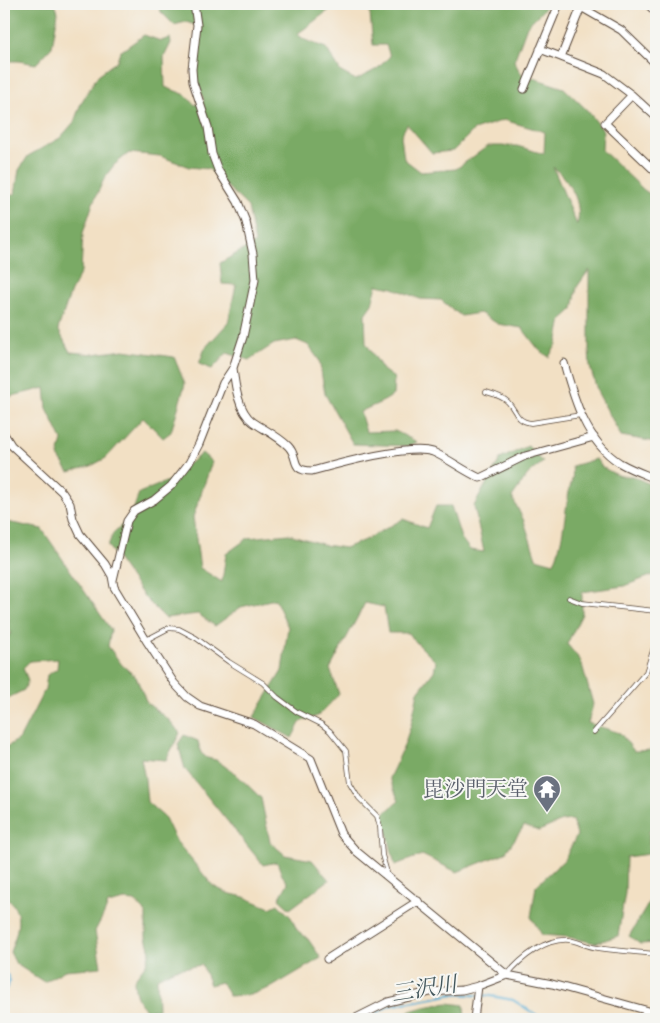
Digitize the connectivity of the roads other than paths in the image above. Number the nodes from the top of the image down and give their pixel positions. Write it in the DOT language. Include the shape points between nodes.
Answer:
graph roads {
  1 [pos="194,4"];
  2 [pos="559,4"];
  3 [pos="647,4"];
  4 [pos="656,12"];
  5 [pos="540,48"];
  6 [pos="561,57"];
  7 [pos="656,64"];
  8 [pos="524,89"];
  9 [pos="632,95"];
  10 [pos="656,117"];
  11 [pos="656,172"];
  12 [pos="564,363"];
  13 [pos="233,368"];
  14 [pos="486,392"];
  15 [pos="581,415"];
  16 [pos="4,434"];
  17 [pos="594,437"];
  18 [pos="656,479"];
  19 [pos="113,580"];
  20 [pos="569,598"];
  21 [pos="656,611"];
  22 [pos="146,640"];
  23 [pos="656,641"];
  24 [pos="594,732"];
  25 [pos="388,876"];
  26 [pos="418,901"];
  27 [pos="656,954"];
  28 [pos="327,959"];
  29 [pos="507,975"];
  30 [pos="478,986"];
  31 [pos="656,1013"];
  32 [pos="354,1019"];
  33 [pos="474,1019"];
  1 -- 13 [label="street" via="197,25 193,82 208,127 212,154 238,202 253,254 255,280"];
  2 -- 5 [label="street"];
  3 -- 4 [label="street"];
  5 -- 6 [label="street"];
  5 -- 8 [label="street"];
  6 -- 7 [label="street" via="581,7 620,30"];
  6 -- 9 [label="street" via="604,74"];
  9 -- 10 [label="street"];
  9 -- 11 [label="street" via="605,123"];
  12 -- 15 [label="street"];
  13 -- 17 [label="street" via="242,407 251,420 280,438 292,450 300,470 312,471 382,455 425,450 480,478 525,456"];
  13 -- 19 [label="street" via="223,383 190,463 171,486 134,511 127,521"];
  14 -- 15 [label="lane" via="509,402 524,422"];
  15 -- 17 [label="street"];
  16 -- 19 [label="street" via="11,445 62,492 70,504 80,534 105,564"];
  17 -- 18 [label="street" via="618,462"];
  19 -- 22 [label="street" via="114,588"];
  20 -- 21 [label="lane" via="582,603"];
  22 -- 25 [label="street" via="187,697 200,706 254,724 311,759 341,834 356,851"];
  22 -- 25 [label="lane" via="168,628 179,629 263,683 297,712 330,731 346,751 350,783 376,816"];
  23 -- 24 [label="lane" via="646,672"];
  25 -- 26 [label="street"];
  26 -- 28 [label="street"];
  26 -- 29 [label="street"];
  27 -- 29 [label="lane" via="596,948 569,940 554,941 517,963"];
  29 -- 30 [label="street"];
  29 -- 31 [label="street"];
  30 -- 32 [label="street" via="388,1002"];
  30 -- 33 [label="street"];
}
